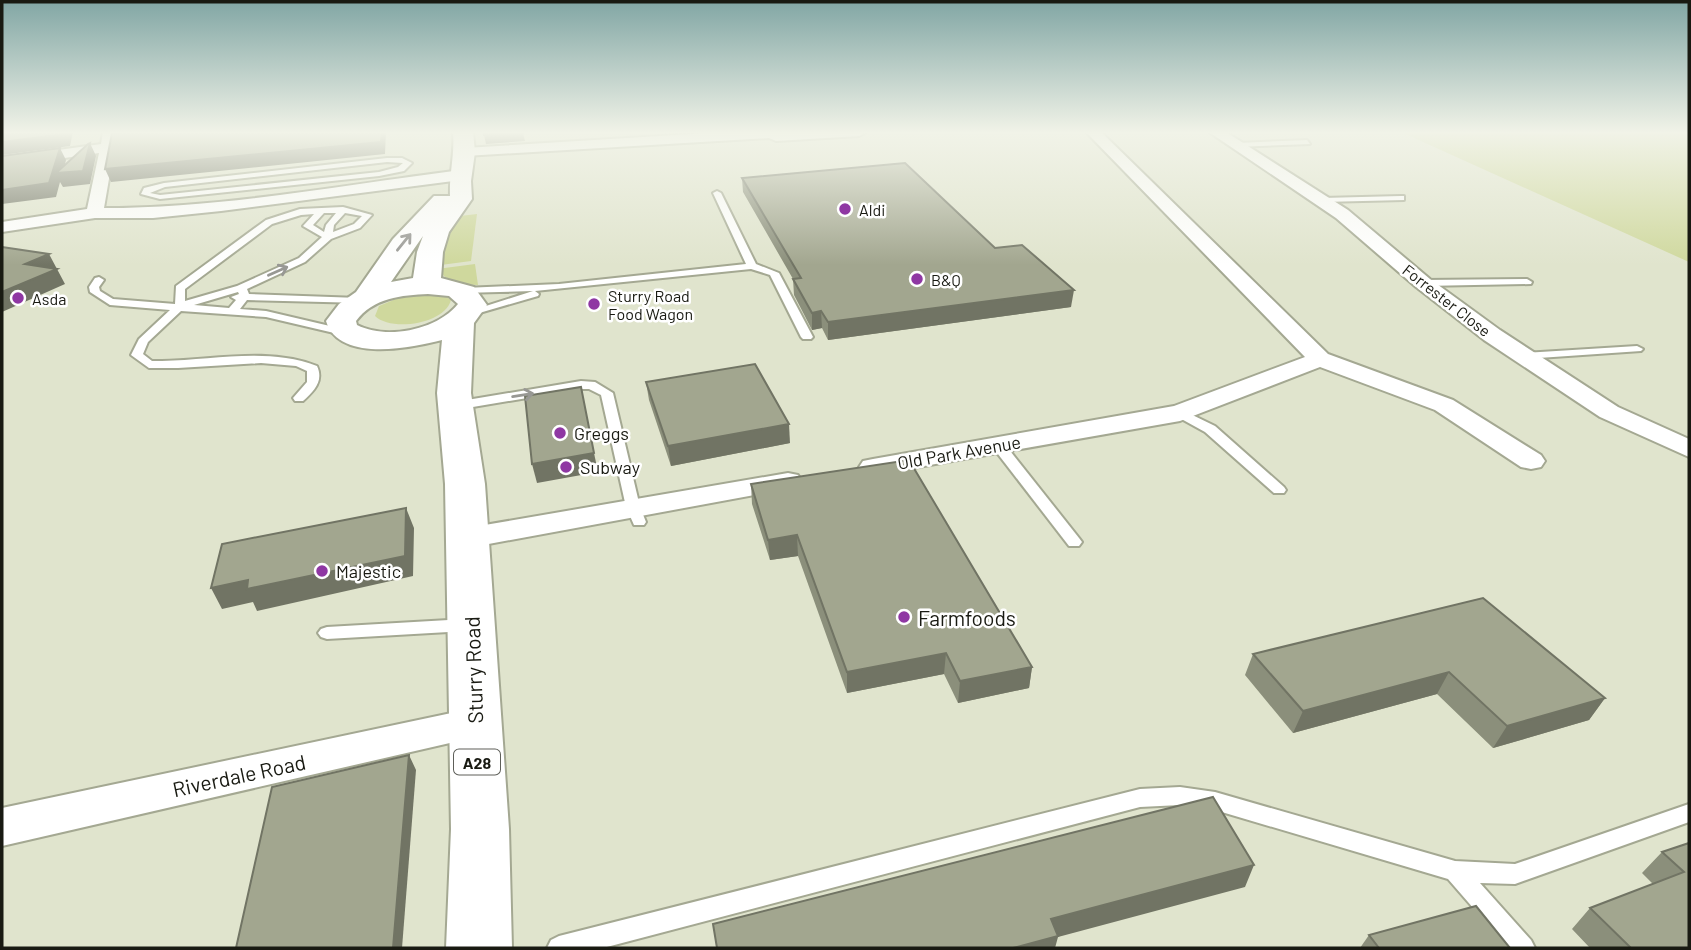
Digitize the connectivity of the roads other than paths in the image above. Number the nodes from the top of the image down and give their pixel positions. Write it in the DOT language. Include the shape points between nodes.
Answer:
graph roads {
  1 [pos="103,176"];
  2 [pos="239,176"];
  3 [pos="360,176"];
  4 [pos="457,176"];
  5 [pos="1137,176"];
  6 [pos="1285,176"];
  7 [pos="455,185"];
  8 [pos="387,187"];
  9 [pos="232,190"];
  10 [pos="717,193"];
  11 [pos="1401,198"];
  12 [pos="1322,200"];
  13 [pos="221,206"];
  14 [pos="343,210"];
  15 [pos="322,211"];
  16 [pos="95,213"];
  17 [pos="2,227"];
  18 [pos="328,237"];
  19 [pos="752,266"];
  20 [pos="99,280"];
  21 [pos="1527,282"];
  22 [pos="1423,283"];
  23 [pos="426,285"];
  24 [pos="559,287"];
  25 [pos="243,292"];
  26 [pos="364,300"];
  27 [pos="180,306"];
  28 [pos="464,308"];
  29 [pos="232,311"];
  30 [pos="807,337"];
  31 [pos="373,339"];
  32 [pos="1637,349"];
  33 [pos="1524,356"];
  34 [pos="1320,359"];
  35 [pos="299,398"];
  36 [pos="455,400"];
  37 [pos="1180,413"];
  38 [pos="998,445"];
  39 [pos="1689,449"];
  40 [pos="1531,461"];
  41 [pos="848,471"];
  42 [pos="807,478"];
  43 [pos="1279,491"];
  44 [pos="636,514"];
  45 [pos="467,538"];
  46 [pos="1074,542"];
  47 [pos="471,624"];
  48 [pos="327,633"];
  49 [pos="475,723"];
  50 [pos="1689,814"];
  51 [pos="2,827"];
  52 [pos="1455,871"];
  53 [pos="479,948"];
  54 [pos="559,948"];
  55 [pos="1522,948"];
  1 -- 16 [label="street"];
  2 -- 9 [label="lane" via="155,187 145,194 160,197"];
  3 -- 9 [label="lane"];
  4 -- 7 [label="highway"];
  5 -- 34 [label="street"];
  6 -- 12 [label="street, Forrester Close"];
  7 -- 8 [label="street"];
  7 -- 8 [label="street"];
  7 -- 23 [label="highway" via="461,199 437,232"];
  26 -- 7 [label="highway, one-way" via="402,244"];
  8 -- 13 [label="street"];
  9 -- 13 [label="lane"];
  10 -- 19 [label="lane"];
  11 -- 12 [label="lane"];
  12 -- 22 [label="street, Forrester Close"];
  13 -- 16 [label="street"];
  14 -- 15 [label="lane"];
  14 -- 18 [label="lane" via="330,225"];
  14 -- 18 [label="lane" via="368,215 357,226"];
  15 -- 18 [label="lane" via="307,226"];
  15 -- 27 [label="lane" via="269,222 180,288"];
  16 -- 17 [label="street"];
  25 -- 18 [label="lane, one-way" via="302,260"];
  19 -- 24 [label="lane"];
  19 -- 30 [label="lane" via="774,273"];
  20 -- 27 [label="lane" via="94,287 103,299"];
  21 -- 22 [label="lane"];
  22 -- 33 [label="street, Forrester Close"];
  23 -- 26 [label="highway"];
  23 -- 28 [label="highway"];
  24 -- 28 [label="lane"];
  24 -- 28 [label="lane"];
  25 -- 26 [label="lane" via="290,301"];
  25 -- 27 [label="lane"];
  25 -- 29 [label="lane"];
  26 -- 31 [label="highway" via="341,321 344,330"];
  27 -- 29 [label="lane"];
  27 -- 35 [label="lane" via="137,349 140,360 162,365 299,362 313,369 315,376"];
  28 -- 31 [label="highway" via="428,334"];
  28 -- 36 [label="highway, Sturry Road / A28"];
  29 -- 31 [label="lane" via="287,318"];
  31 -- 36 [label="highway, Sturry Road / A28" via="424,353"];
  32 -- 33 [label="lane"];
  33 -- 39 [label="street, Forrester Close" via="1609,412"];
  34 -- 37 [label="street, Old Park Avenue"];
  34 -- 40 [label="street" via="1444,405"];
  36 -- 44 [label="lane, one-way" via="591,385 607,393"];
  36 -- 45 [label="highway, Sturry Road / A28"];
  37 -- 38 [label="street, Old Park Avenue"];
  37 -- 43 [label="lane" via="1210,429"];
  38 -- 41 [label="street, Old Park Avenue"];
  38 -- 46 [label="lane"];
  42 -- 44 [label="street"];
  44 -- 45 [label="street"];
  45 -- 47 [label="highway, Sturry Road / A28"];
  47 -- 48 [label="lane"];
  47 -- 49 [label="highway, Sturry Road / A28"];
  49 -- 51 [label="street, Riverdale Road"];
  49 -- 53 [label="highway, Sturry Road / A28"];
  50 -- 52 [label="lane" via="1515,874"];
  52 -- 54 [label="lane" via="1215,801 1140,797"];
  52 -- 55 [label="lane"];
}
